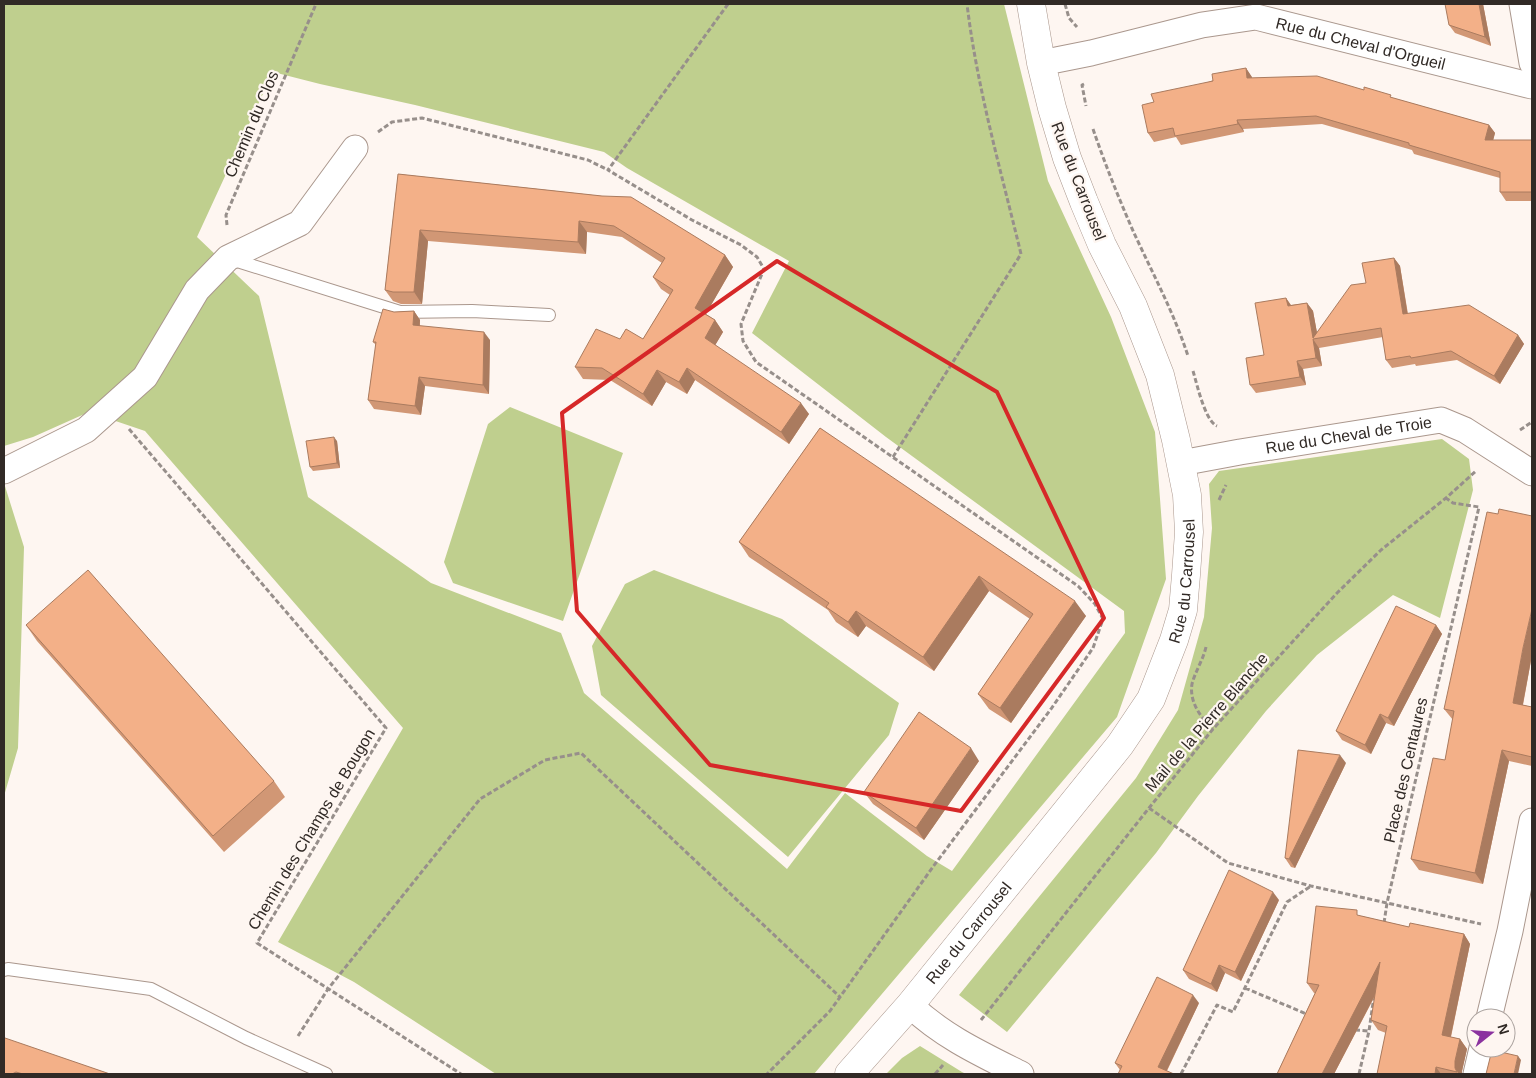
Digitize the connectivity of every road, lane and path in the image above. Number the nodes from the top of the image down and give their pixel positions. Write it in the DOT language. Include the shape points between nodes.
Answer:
graph roads {
  1 [pos="316,4"];
  2 [pos="728,4"];
  3 [pos="967,4"];
  4 [pos="1031,4"];
  5 [pos="1522,4"];
  6 [pos="1041,63"];
  7 [pos="1532,63"];
  8 [pos="1532,86"];
  9 [pos="355,148"];
  10 [pos="608,170"];
  11 [pos="228,258"];
  12 [pos="548,315"];
  13 [pos="111,408"];
  14 [pos="1532,422"];
  15 [pos="1497,450"];
  16 [pos="893,458"];
  17 [pos="1181,463"];
  18 [pos="4,471"];
  19 [pos="1532,473"];
  20 [pos="1446,498"];
  21 [pos="1149,808"];
  22 [pos="1532,821"];
  23 [pos="1311,886"];
  24 [pos="1387,902"];
  25 [pos="1384,930"];
  26 [pos="1510,931"];
  27 [pos="4,970"];
  28 [pos="1245,988"];
  29 [pos="328,989"];
  30 [pos="1374,994"];
  31 [pos="840,997"];
  32 [pos="910,1005"];
  33 [pos="1491,1008"];
  34 [pos="1316,1018"];
  35 [pos="1351,1030"];
  36 [pos="1369,1031"];
  37 [pos="962,1044"];
  38 [pos="285,1056"];
  39 [pos="1480,1058"];
  40 [pos="326,1074"];
  41 [pos="461,1074"];
  42 [pos="767,1074"];
  43 [pos="849,1074"];
  44 [pos="935,1074"];
  45 [pos="1021,1074"];
  46 [pos="1181,1074"];
  47 [pos="1359,1074"];
  48 [pos="1476,1074"];
  1 -- 11 [label="path, Chemin du Clos" via="226,215"];
  2 -- 10 [label="path"];
  3 -- 16 [label="path" via="985,105 1021,254"];
  4 -- 6 [label="street, Rue du Carrousel"];
  5 -- 7 [label="street"];
  6 -- 8 [label="street, Rue du Cheval d'Orgueil" via="1202,25 1256,17"];
  6 -- 17 [label="street, Rue du Carrousel" via="1067,158 1157,367"];
  9 -- 10 [label="path" via="392,122 422,118 588,160"];
  9 -- 11 [label="street" via="300,223"];
  10 -- 16 [label="path" via="757,257 764,269 741,324 743,341 756,362"];
  11 -- 12 [label="lane" via="400,312"];
  11 -- 13 [label="street" via="196,290 146,377"];
  13 -- 18 [label="street" via="86,430"];
  13 -- 29 [label="path, Chemin des Champs de Bougon" via="386,728 257,943"];
  14 -- 15 [label="path, Mail de la Pierre Blanche"];
  15 -- 17 [label="street, Rue du Cheval de Troie" via="1465,430 1441,420"];
  15 -- 19 [label="street, Rue du Cheval de Troie"];
  15 -- 20 [label="path, Mail de la Pierre Blanche"];
  16 -- 31 [label="path" via="1078,586 1095,604 1103,619 1093,648"];
  17 -- 32 [label="street, Rue du Carrousel" via="1189,532 1182,610 1151,699 1120,745"];
  20 -- 21 [label="path, Mail de la Pierre Blanche" via="1381,550 1337,593 1213,730"];
  20 -- 24 [label="path, Place des Centaures" via="1453,503 1479,507"];
  21 -- 23 [label="path" via="1228,862"];
  21 -- 37 [label="path, Mail de la Pierre Blanche"];
  22 -- 26 [label="street"];
  23 -- 24 [label="path"];
  23 -- 28 [label="path" via="1286,902"];
  24 -- 25 [label="path, Place des Centaures"];
  24 -- 26 [label="path"];
  26 -- 33 [label="street"];
  27 -- 38 [label="lane" via="152,989"];
  28 -- 34 [label="path"];
  28 -- 46 [label="path" via="1234,1012 1217,1005"];
  29 -- 31 [label="path" via="480,799 545,760 581,754"];
  29 -- 38 [label="path"];
  29 -- 41 [label="path, Chemin des Champs de Bougon"];
  30 -- 36 [label="path"];
  31 -- 42 [label="path"];
  32 -- 37 [label="street" via="925,1020"];
  32 -- 43 [label="street, Rue du Carrousel"];
  35 -- 36 [label="path"];
  36 -- 47 [label="path"];
  37 -- 44 [label="path, Mail de la Pierre Blanche"];
  37 -- 45 [label="street"];
  38 -- 40 [label="lane"];
  39 -- 48 [label="street"];
}
